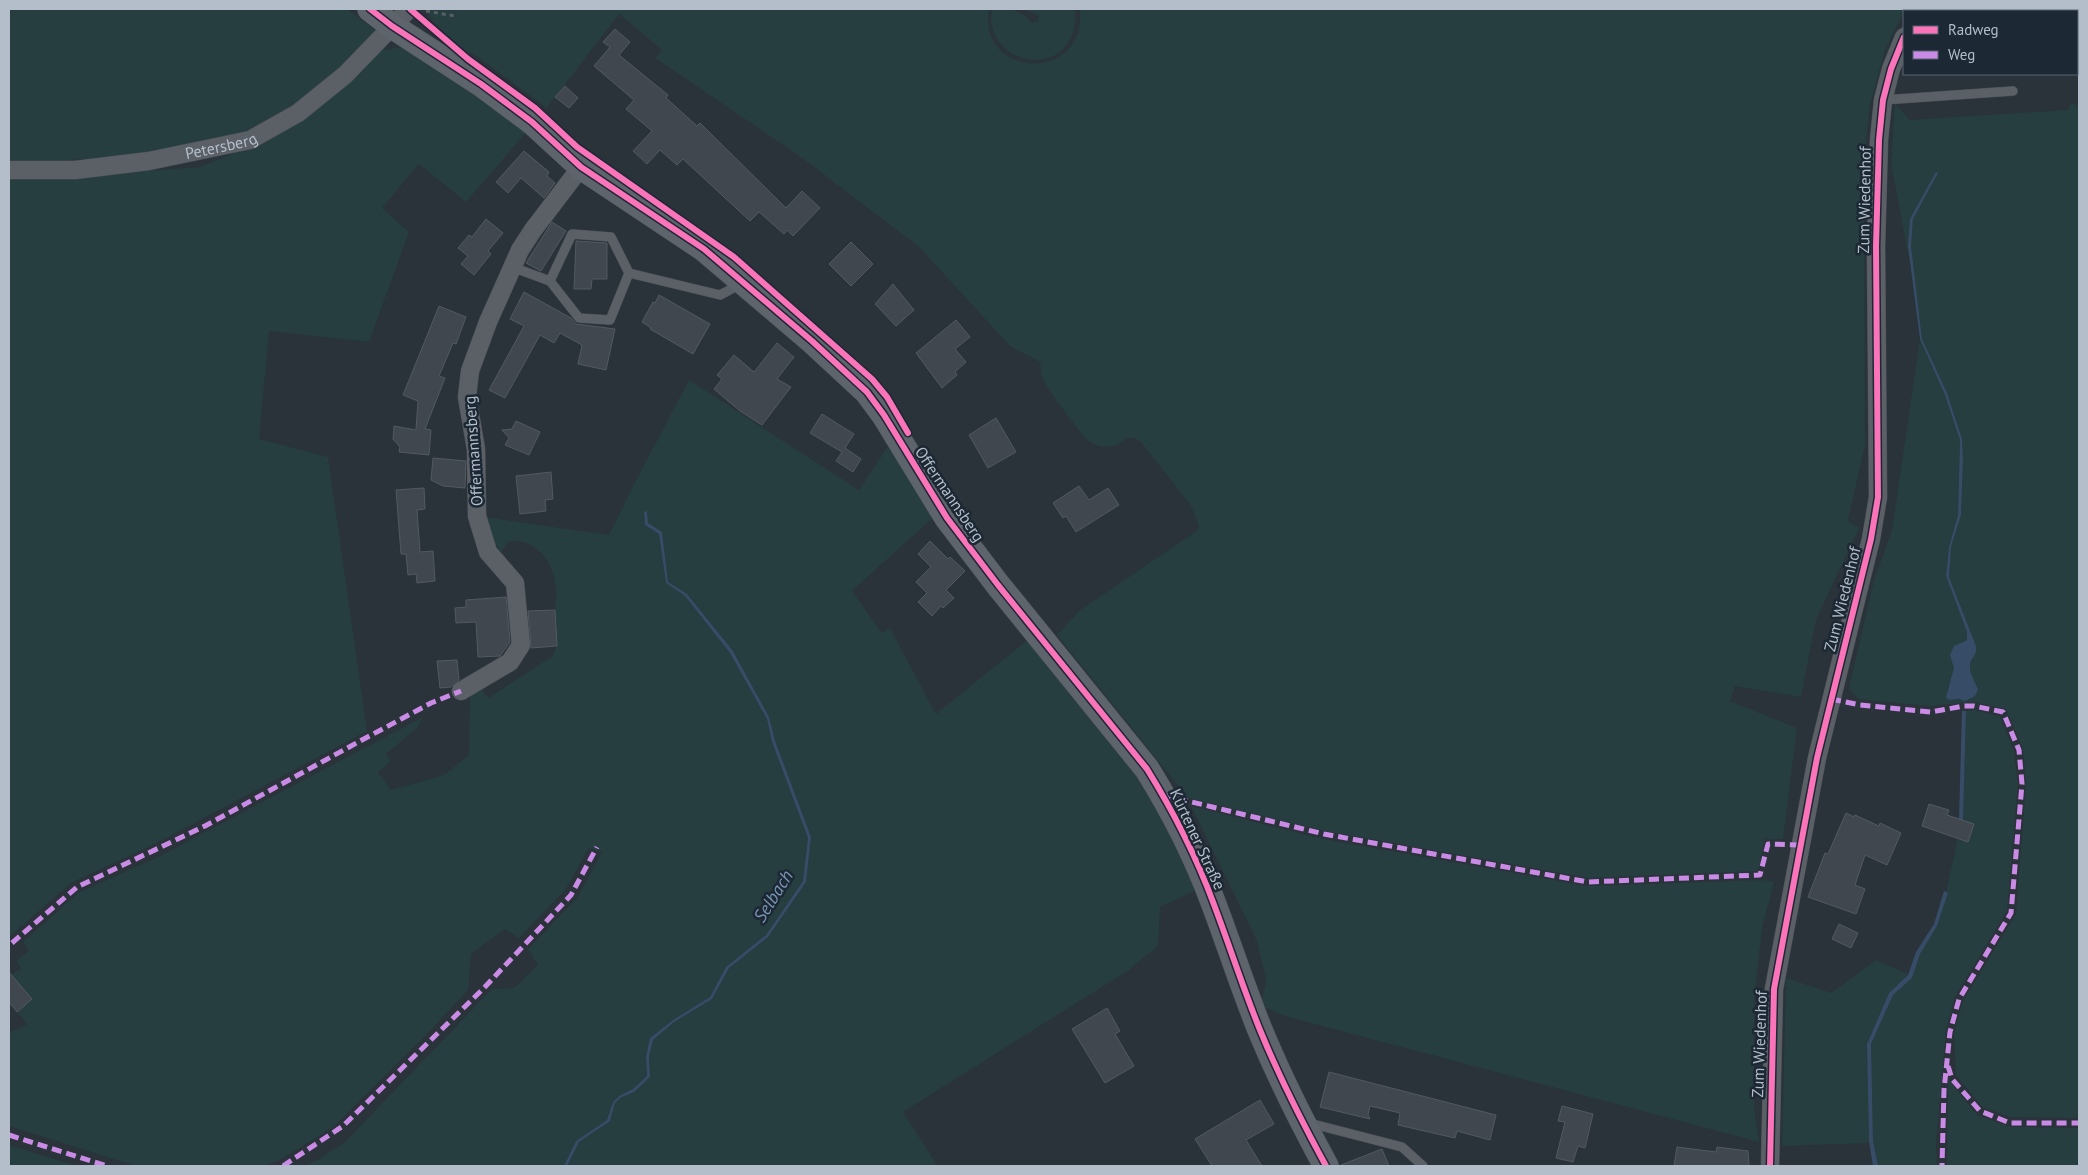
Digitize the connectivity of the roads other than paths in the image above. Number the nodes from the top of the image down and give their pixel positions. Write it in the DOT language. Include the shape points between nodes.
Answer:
graph roads {
  1 [pos="370,9"];
  2 [pos="415,10"];
  3 [pos="392,26"];
  4 [pos="1903,39"];
  5 [pos="2013,91"];
  6 [pos="1883,100"];
  7 [pos="581,167"];
  8 [pos="9,170"];
  9 [pos="512,268"];
  10 [pos="629,273"];
  11 [pos="550,281"];
  12 [pos="743,283"];
  13 [pos="998,585"];
  14 [pos="461,691"];
  15 [pos="1302,1121"];
  16 [pos="1326,1166"];
  17 [pos="1423,1166"];
  18 [pos="1770,1166"];
  1 -- 3 [label="street, Offermannsberg"];
  2 -- 3 [label="street, Petersberg"];
  3 -- 7 [label="street, Offermannsberg" via="495,94 532,122"];
  3 -- 8 [label="street, Petersberg" via="345,75 298,113 250,140 149,161 75,170"];
  4 -- 6 [label="street, Zum Wiedenhof"];
  5 -- 6 [label="lane"];
  6 -- 18 [label="street, Zum Wiedenhof" via="1876,237 1878,497 1871,539 1817,758 1774,989"];
  7 -- 9 [label="street, Offermannsberg" via="533,230"];
  7 -- 12 [label="street, Offermannsberg" via="704,249"];
  9 -- 11 [label="lane"];
  9 -- 14 [label="street, Offermannsberg" via="470,371 467,397 476,449 477,516 488,552 515,584 521,645 510,662"];
  10 -- 11 [label="lane" via="610,320 579,318"];
  10 -- 11 [label="lane" via="611,237 572,234"];
  10 -- 12 [label="lane" via="720,295"];
  12 -- 13 [label="street, Offermannsberg" via="867,392 947,518"];
  13 -- 15 [label="street, Kürtener Straße" via="1147,770 1163,795 1198,866 1260,1030"];
  15 -- 16 [label="street, Kürtener Straße"];
  15 -- 17 [label="lane" via="1402,1147"];
}
